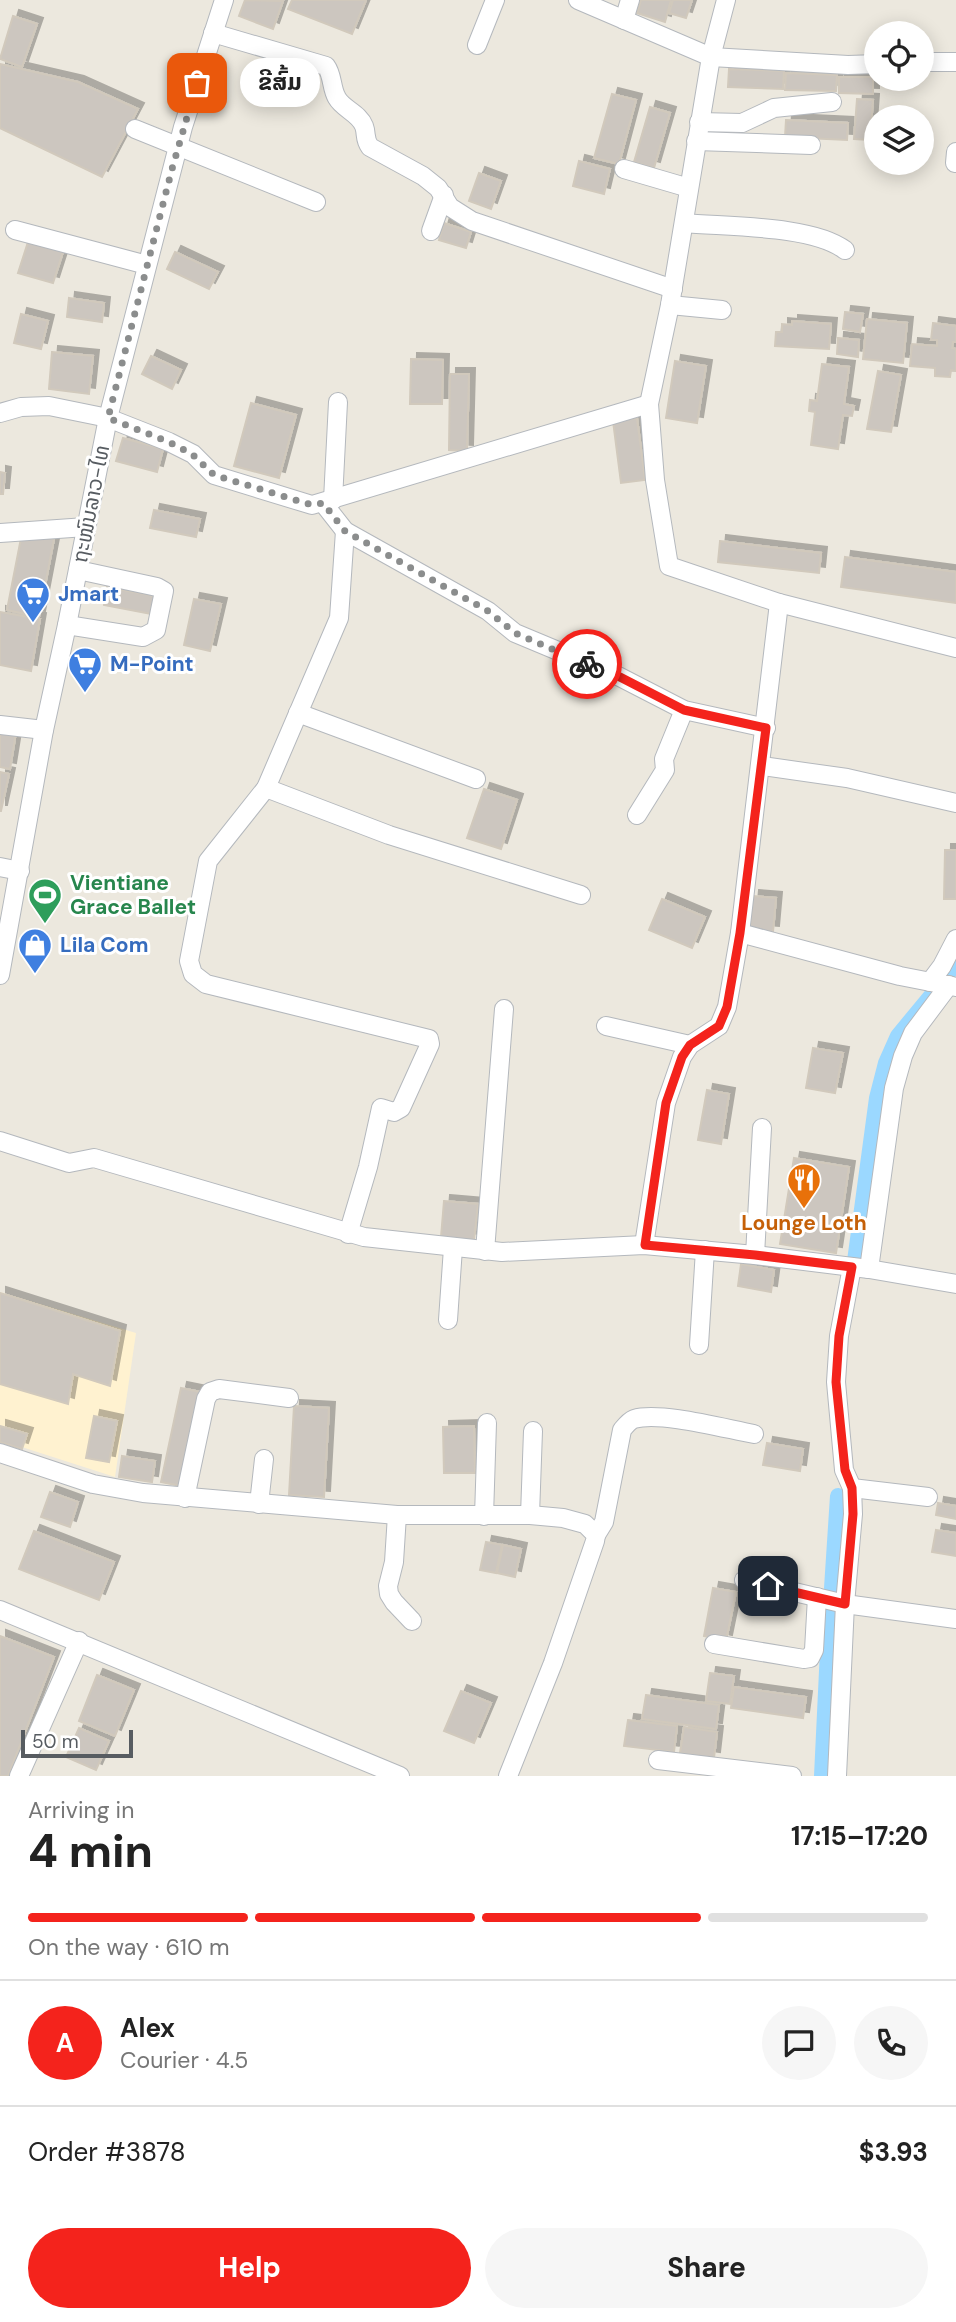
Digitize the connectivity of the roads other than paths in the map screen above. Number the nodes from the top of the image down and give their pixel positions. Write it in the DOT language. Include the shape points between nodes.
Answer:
graph roads {
  1 [pos="224,0"];
  2 [pos="495,0"];
  3 [pos="578,0"];
  4 [pos="630,0"];
  5 [pos="726,0"];
  6 [pos="624,20"];
  7 [pos="213,33"];
  8 [pos="477,45"];
  9 [pos="711,57"];
  10 [pos="956,61"];
  11 [pos="934,62"];
  12 [pos="864,64"];
  13 [pos="832,102"];
  14 [pos="699,122"];
  15 [pos="135,130"];
  16 [pos="696,141"];
  17 [pos="811,145"];
  18 [pos="178,147"];
  19 [pos="956,152"];
  20 [pos="955,163"];
  21 [pos="624,169"];
  22 [pos="689,188"];
  23 [pos="443,195"];
  24 [pos="316,202"];
  25 [pos="684,223"];
  26 [pos="15,230"];
  27 [pos="431,231"];
  28 [pos="845,250"];
  29 [pos="147,265"];
  30 [pos="672,297"];
  31 [pos="722,310"];
  32 [pos="338,402"];
  33 [pos="649,404"];
  34 [pos="0,413"];
  35 [pos="108,418"];
  36 [pos="328,502"];
  37 [pos="86,527"];
  38 [pos="345,531"];
  39 [pos="0,533"];
  40 [pos="78,570"];
  41 [pos="779,603"];
  42 [pos="67,625"];
  43 [pos="956,648"];
  44 [pos="684,710"];
  45 [pos="298,713"];
  46 [pos="0,725"];
  47 [pos="766,728"];
  48 [pos="44,730"];
  49 [pos="762,766"];
  50 [pos="476,779"];
  51 [pos="266,788"];
  52 [pos="956,803"];
  53 [pos="637,815"];
  54 [pos="0,867"];
  55 [pos="20,871"];
  56 [pos="581,895"];
  57 [pos="740,933"];
  58 [pos="956,939"];
  59 [pos="0,975"];
  60 [pos="930,982"];
  61 [pos="952,986"];
  62 [pos="504,1009"];
  63 [pos="606,1026"];
  64 [pos="690,1045"];
  65 [pos="762,1128"];
  66 [pos="0,1141"];
  67 [pos="348,1234"];
  68 [pos="645,1245"];
  69 [pos="453,1248"];
  70 [pos="705,1250"];
  71 [pos="485,1251"];
  72 [pos="755,1255"];
  73 [pos="861,1268"];
  74 [pos="956,1284"];
  75 [pos="448,1320"];
  76 [pos="699,1345"];
  77 [pos="289,1398"];
  78 [pos="487,1423"];
  79 [pos="533,1431"];
  80 [pos="754,1434"];
  81 [pos="0,1453"];
  82 [pos="264,1459"];
  83 [pos="852,1488"];
  84 [pos="928,1497"];
  85 [pos="186,1498"];
  86 [pos="258,1504"];
  87 [pos="397,1515"];
  88 [pos="530,1515"];
  89 [pos="484,1516"];
  90 [pos="596,1535"];
  91 [pos="744,1580"];
  92 [pos="817,1597"];
  93 [pos="845,1604"];
  94 [pos="0,1610"];
  95 [pos="956,1619"];
  96 [pos="412,1621"];
  97 [pos="79,1642"];
  98 [pos="713,1644"];
  99 [pos="658,1760"];
  100 [pos="19,1776"];
  101 [pos="400,1776"];
  102 [pos="508,1776"];
  103 [pos="792,1776"];
  104 [pos="837,1776"];
  1 -- 7 [label="street, ຖະໜົນລາວ-ໄທ"];
  2 -- 8 [label="street"];
  3 -- 6 [label="street"];
  4 -- 6 [label="street"];
  5 -- 9 [label="street"];
  6 -- 9 [label="street"];
  7 -- 18 [label="street, ຖະໜົນລາວ-ໄທ"];
  7 -- 23 [label="street" via="326,66 337,98 364,126 370,147 423,176"];
  9 -- 12 [label="street"];
  9 -- 14 [label="street"];
  10 -- 11 [label="street"];
  13 -- 14 [label="street" via="775,108 742,122"];
  14 -- 16 [label="street"];
  15 -- 18 [label="street"];
  16 -- 17 [label="street"];
  16 -- 22 [label="street"];
  18 -- 24 [label="street"];
  18 -- 29 [label="street, ຖະໜົນລາວ-ໄທ"];
  19 -- 20 [label="street"];
  21 -- 22 [label="street"];
  22 -- 25 [label="street"];
  23 -- 27 [label="street"];
  23 -- 30 [label="street" via="450,207 472,221"];
  25 -- 28 [label="street" via="792,232"];
  25 -- 30 [label="street"];
  26 -- 29 [label="street"];
  29 -- 35 [label="street, ຖະໜົນລາວ-ໄທ"];
  30 -- 31 [label="street"];
  30 -- 33 [label="street"];
  32 -- 36 [label="street"];
  33 -- 36 [label="street"];
  33 -- 41 [label="street" via="668,566"];
  34 -- 35 [label="street" via="48,406"];
  35 -- 36 [label="street" via="192,454 214,475 312,505"];
  35 -- 37 [label="street, ຖະໜົນລາວ-ໄທ"];
  36 -- 38 [label="street"];
  37 -- 39 [label="street"];
  37 -- 40 [label="street, ຖະໜົນລາວ-ໄທ"];
  38 -- 44 [label="street" via="488,611 515,633 618,676"];
  38 -- 45 [label="street" via="340,618"];
  40 -- 42 [label="street, ຖະໜົນລາວ-ໄທ"];
  40 -- 42 [label="street" via="157,587 164,592 162,605 156,629 143,637"];
  41 -- 43 [label="street"];
  41 -- 47 [label="street"];
  42 -- 48 [label="street, ຖະໜົນລາວ-ໄທ"];
  44 -- 47 [label="street"];
  44 -- 53 [label="street" via="664,759 665,770"];
  45 -- 50 [label="street"];
  45 -- 51 [label="street"];
  46 -- 48 [label="street"];
  47 -- 49 [label="street"];
  48 -- 55 [label="street, ຖະໜົນລາວ-ໄທ"];
  49 -- 52 [label="street" via="847,778"];
  49 -- 57 [label="street"];
  51 -- 56 [label="street" via="389,835"];
  51 -- 67 [label="street" via="208,861 190,961 192,974 206,984 429,1040 430,1044 401,1108 394,1112 381,1108"];
  54 -- 55 [label="street"];
  55 -- 59 [label="street, ຖະໜົນລາວ-ໄທ"];
  57 -- 60 [label="street"];
  57 -- 64 [label="street" via="727,1007 719,1026"];
  58 -- 60 [label="street"];
  60 -- 61 [label="street"];
  61 -- 73 [label="street" via="913,1033 903,1056"];
  62 -- 71 [label="street"];
  63 -- 64 [label="street"];
  64 -- 68 [label="street" via="666,1103"];
  65 -- 72 [label="street"];
  66 -- 67 [label="street" via="69,1163 93,1158"];
  67 -- 69 [label="street"];
  68 -- 70 [label="street"];
  68 -- 71 [label="street"];
  69 -- 71 [label="street"];
  69 -- 75 [label="street"];
  70 -- 72 [label="street"];
  70 -- 76 [label="street"];
  72 -- 73 [label="street"];
  73 -- 74 [label="street"];
  73 -- 83 [label="street" via="839,1336 836,1382 845,1470"];
  77 -- 85 [label="street" via="219,1389 210,1392"];
  78 -- 89 [label="street"];
  79 -- 88 [label="street"];
  80 -- 90 [label="street" via="661,1418 627,1423 604,1522"];
  81 -- 85 [label="street" via="93,1484"];
  82 -- 86 [label="street"];
  83 -- 84 [label="street"];
  83 -- 93 [label="street"];
  85 -- 86 [label="street"];
  86 -- 87 [label="street"];
  87 -- 89 [label="street"];
  87 -- 96 [label="street" via="389,1594"];
  88 -- 89 [label="street"];
  88 -- 90 [label="street" via="585,1524"];
  90 -- 102 [label="street" via="553,1663"];
  91 -- 92 [label="street"];
  92 -- 93 [label="street"];
  92 -- 98 [label="street" via="810,1658"];
  93 -- 95 [label="street"];
  93 -- 104 [label="street"];
  94 -- 97 [label="street"];
  97 -- 100 [label="street"];
  97 -- 101 [label="street"];
  99 -- 103 [label="street"];
}
